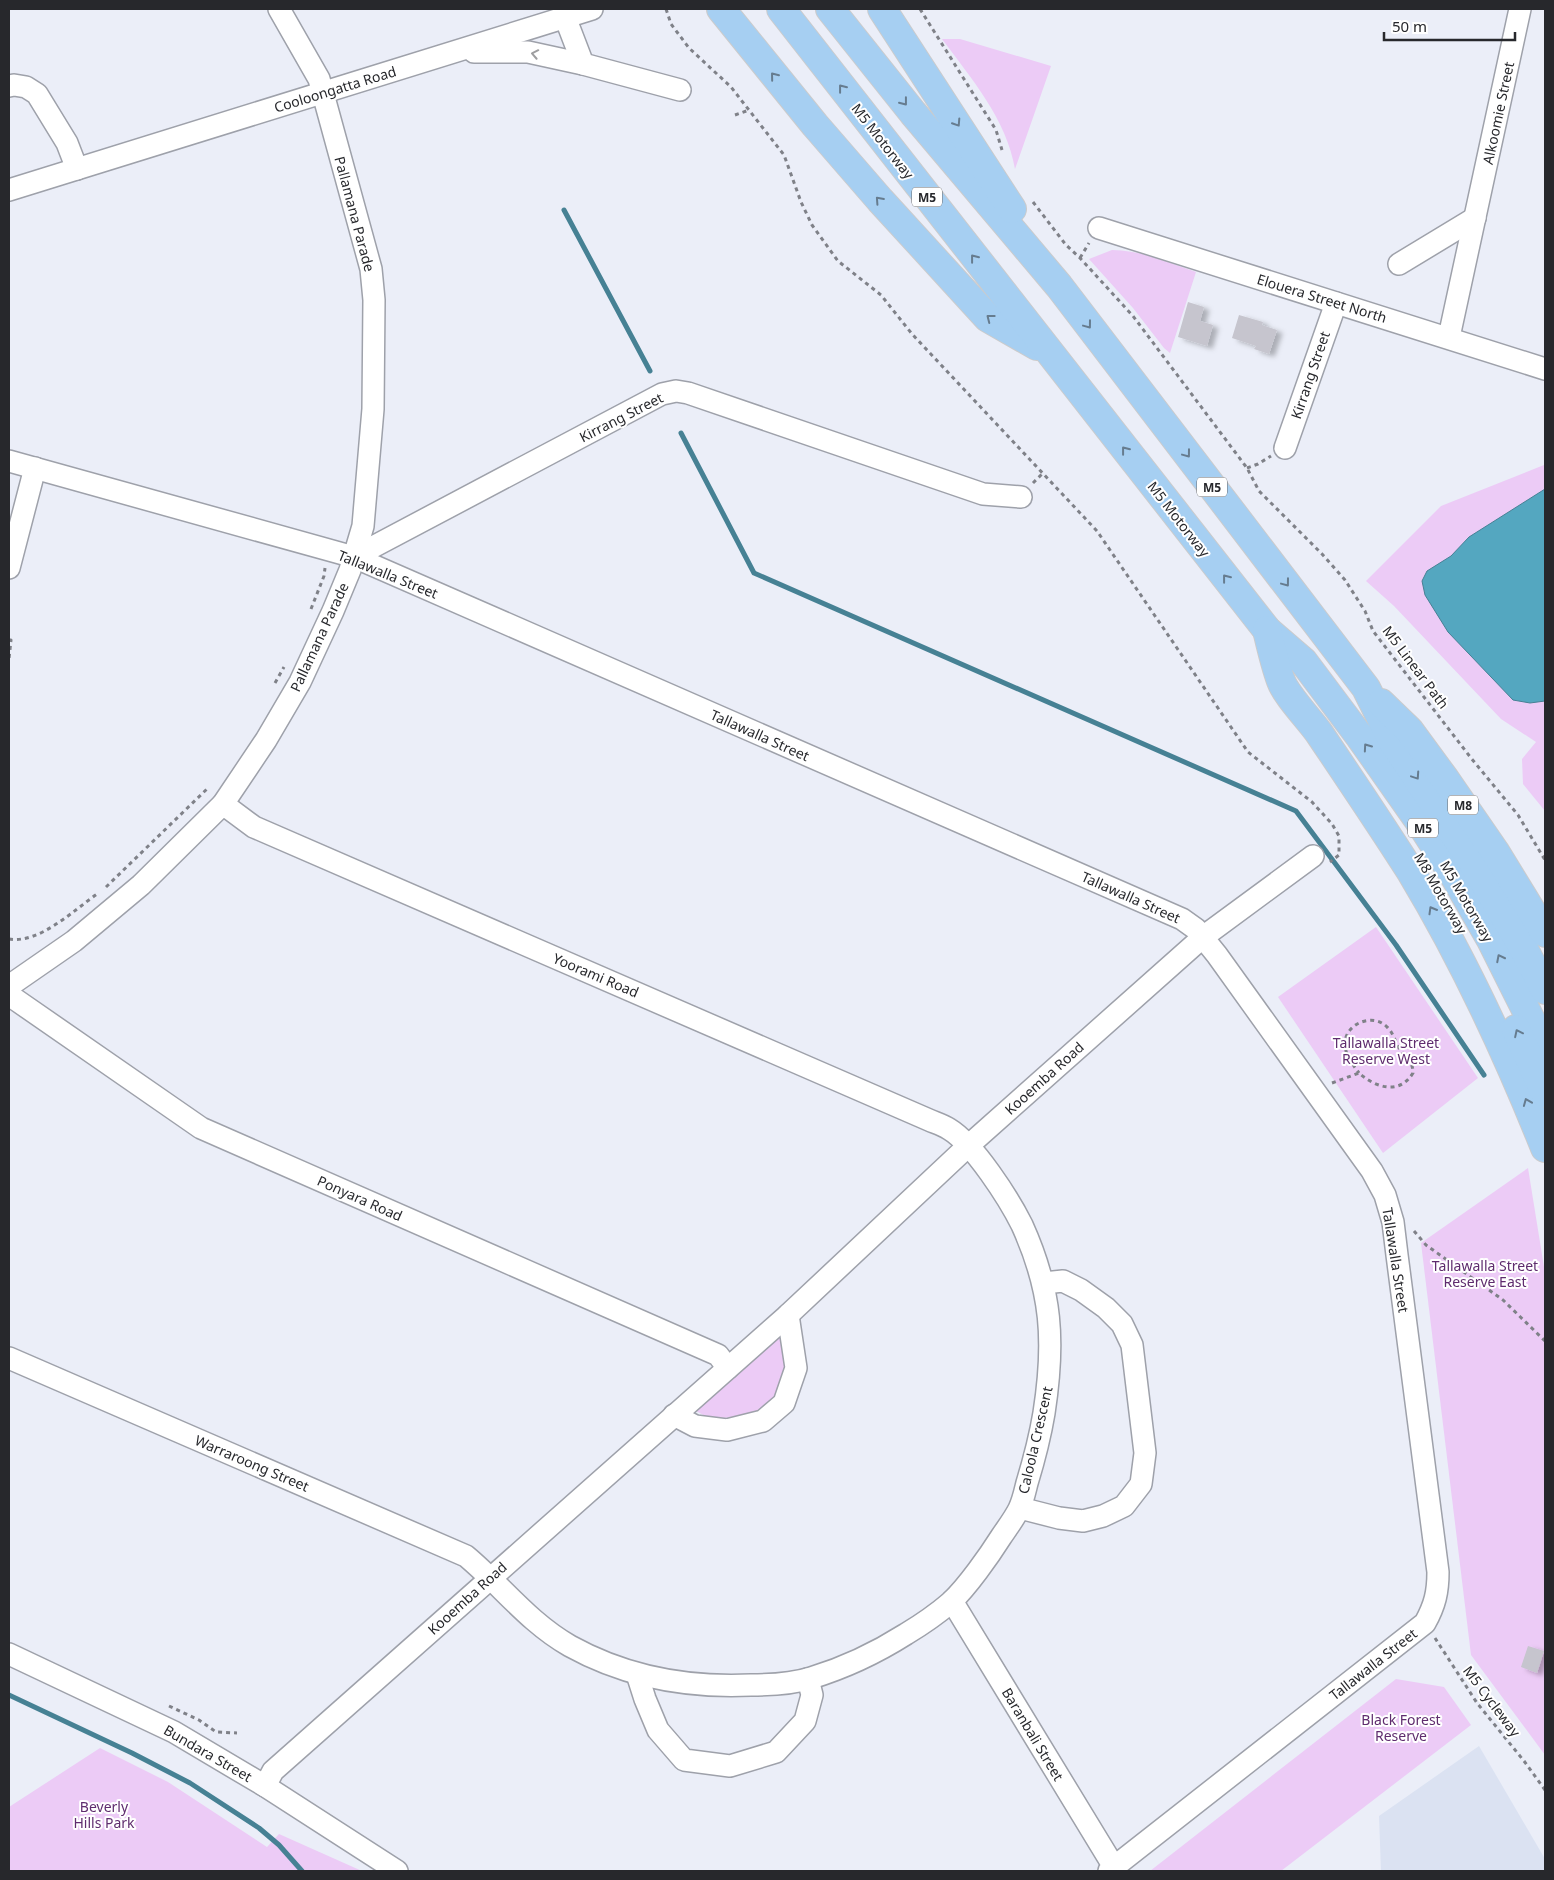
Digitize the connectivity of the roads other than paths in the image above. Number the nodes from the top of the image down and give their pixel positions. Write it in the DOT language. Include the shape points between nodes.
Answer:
graph roads {
  1 [pos="279,9"];
  2 [pos="592,9"];
  3 [pos="721,9"];
  4 [pos="781,9"];
  5 [pos="830,9"];
  6 [pos="882,9"];
  7 [pos="1520,9"];
  8 [pos="565,17"];
  9 [pos="453,52"];
  10 [pos="583,64"];
  11 [pos="9,86"];
  12 [pos="680,90"];
  13 [pos="323,93"];
  14 [pos="77,169"];
  15 [pos="9,190"];
  16 [pos="1475,218"];
  17 [pos="1099,228"];
  18 [pos="1399,264"];
  19 [pos="1059,286"];
  20 [pos="1336,303"];
  21 [pos="1449,337"];
  22 [pos="1047,351"];
  23 [pos="1545,368"];
  24 [pos="1284,448"];
  25 [pos="9,461"];
  26 [pos="35,468"];
  27 [pos="1021,497"];
  28 [pos="354,557"];
  29 [pos="9,568"];
  30 [pos="1267,630"];
  31 [pos="1366,688"];
  32 [pos="223,804"];
  33 [pos="1323,858"];
  34 [pos="1545,900"];
  35 [pos="1545,934"];
  36 [pos="1203,937"];
  37 [pos="9,986"];
  38 [pos="1545,990"];
  39 [pos="9,995"];
  40 [pos="1545,1048"];
  41 [pos="1545,1093"];
  42 [pos="968,1146"];
  43 [pos="1545,1148"];
  44 [pos="1044,1283"];
  45 [pos="788,1315"];
  46 [pos="9,1358"];
  47 [pos="728,1368"];
  48 [pos="674,1415"];
  49 [pos="1020,1508"];
  50 [pos="489,1578"];
  51 [pos="952,1601"];
  52 [pos="9,1654"];
  53 [pos="637,1674"];
  54 [pos="808,1679"];
  55 [pos="265,1786"];
  56 [pos="1111,1869"];
  57 [pos="397,1871"];
  1 -- 13 [label="street, Pallamana Parade" via="319,79"];
  2 -- 8 [label="street, Cooloongatta Road"];
  22 -- 3 [label="highway, one-way" via="988,318 815,125"];
  22 -- 4 [label="highway, M5 Motorway / M5, one-way"];
  5 -- 19 [label="highway, M5 Motorway / M5, one-way"];
  6 -- 19 [label="highway, one-way"];
  7 -- 16 [label="street, Alkoomie Street"];
  8 -- 9 [label="street, Cooloongatta Road"];
  8 -- 10 [label="street"];
  10 -- 9 [label="street, one-way" via="528,52"];
  9 -- 13 [label="street, Cooloongatta Road"];
  10 -- 12 [label="street"];
  11 -- 14 [label="street" via="26,87 37,94 68,143"];
  13 -- 14 [label="street, Cooloongatta Road"];
  13 -- 28 [label="street, Pallamana Parade" via="371,269 374,300 372,409 364,526"];
  14 -- 15 [label="street, Cooloongatta Road"];
  16 -- 18 [label="street"];
  16 -- 21 [label="street, Alkoomie Street"];
  17 -- 20 [label="street, Elouera Street North"];
  19 -- 31 [label="highway, M5 Motorway / M5, one-way"];
  20 -- 21 [label="street, Elouera Street North"];
  20 -- 24 [label="street, Kirrang Street"];
  21 -- 23 [label="street, Elouera Street North"];
  30 -- 22 [label="highway, M5 Motorway / M5, one-way"];
  25 -- 26 [label="street, Tallawalla Street"];
  26 -- 28 [label="street, Tallawalla Street"];
  26 -- 29 [label="street"];
  27 -- 28 [label="street, Kirrang Street" via="983,494 676,391 662,394"];
  28 -- 32 [label="street, Pallamana Parade" via="300,682"];
  28 -- 36 [label="street, Tallawalla Street" via="1182,920"];
  40 -- 30 [label="highway, M5 Motorway / M5, one-way" via="1491,940 1417,818 1303,661"];
  41 -- 30 [label="highway, M8 Motorway, one-way" via="1496,988 1426,865 1348,750 1290,674"];
  43 -- 30 [label="highway, one-way" via="1515,1072 1471,980 1411,873 1317,731 1281,683"];
  31 -- 34 [label="highway" via="1418,722 1526,869"];
  31 -- 35 [label="highway, M8" via="1409,730 1435,765 1496,854"];
  31 -- 38 [label="highway, M5 Motorway / M5, one-way" via="1393,742 1470,858"];
  32 -- 37 [label="street, Pallamana Parade" via="141,885 74,941"];
  32 -- 42 [label="street, Yoorami Road" via="254,827 929,1120 949,1129"];
  33 -- 36 [label="street, Kooemba Road"];
  36 -- 42 [label="street, Kooemba Road"];
  36 -- 56 [label="street, Tallawalla Street" via="1372,1171 1385,1195 1394,1230 1438,1591 1425,1623"];
  39 -- 47 [label="street, Ponyara Road" via="201,1128 718,1355"];
  42 -- 44 [label="street, Caloola Crescent" via="1011,1202"];
  42 -- 45 [label="street, Kooemba Road"];
  44 -- 49 [label="street, Caloola Crescent" via="1049,1318 1050,1373 1034,1460"];
  44 -- 49 [label="street, Caloola Crescent" via="1063,1281 1081,1290 1122,1324 1132,1345 1145,1453 1141,1484 1124,1506 1103,1516 1083,1521"];
  45 -- 47 [label="street, Kooemba Road"];
  45 -- 48 [label="street" via="796,1368 784,1403 763,1421 727,1430 695,1426"];
  46 -- 50 [label="street, Warraroong Street" via="466,1556"];
  47 -- 48 [label="street, Kooemba Road"];
  48 -- 50 [label="street, Kooemba Road"];
  49 -- 51 [label="street, Caloola Crescent" via="991,1553"];
  50 -- 53 [label="street, Caloola Crescent" via="541,1627 571,1646"];
  50 -- 55 [label="street, Kooemba Road" via="273,1772"];
  51 -- 54 [label="street, Caloola Crescent" via="890,1644 849,1665"];
  51 -- 56 [label="street, Baranbali Street"];
  52 -- 55 [label="street, Bundara Street" via="174,1732"];
  53 -- 54 [label="street, Caloola Crescent" via="716,1687 773,1685"];
  53 -- 54 [label="street" via="658,1730 684,1760 730,1766 776,1752 805,1721 812,1695"];
  55 -- 57 [label="street, Bundara Street"];
}
